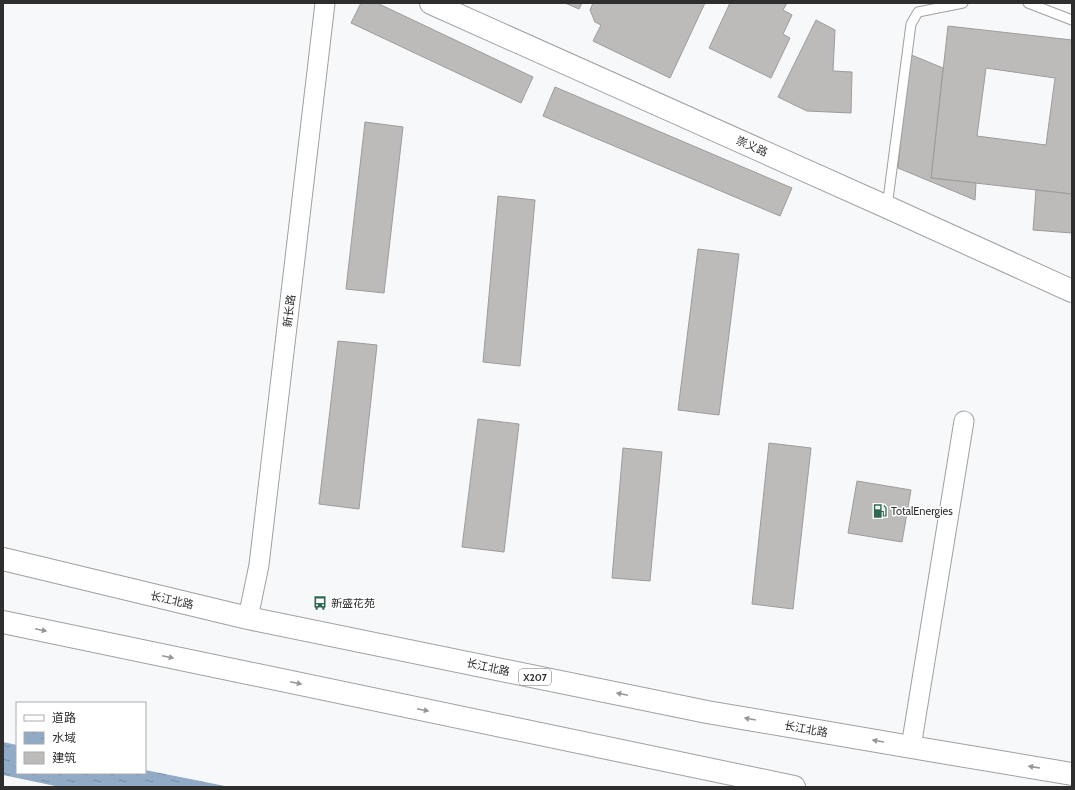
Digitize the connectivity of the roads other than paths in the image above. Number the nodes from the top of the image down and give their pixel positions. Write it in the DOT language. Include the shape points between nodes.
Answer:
graph roads {
  1 [pos="325,3"];
  2 [pos="431,3"];
  3 [pos="963,3"];
  4 [pos="1028,3"];
  5 [pos="1072,20"];
  6 [pos="887,207"];
  7 [pos="1072,291"];
  8 [pos="964,421"];
  9 [pos="3,559"];
  10 [pos="248,618"];
  11 [pos="3,622"];
  12 [pos="911,747"];
  13 [pos="1072,774"];
  14 [pos="794,787"];
  1 -- 10 [label="street, 新长路" via="259,565"];
  2 -- 6 [label="main road, 崇义路"];
  3 -- 6 [label="lane" via="918,12 911,24"];
  4 -- 5 [label="lane"];
  6 -- 7 [label="main road, 崇义路"];
  8 -- 12 [label="street"];
  9 -- 10 [label="main road, 长江北路 / X207"];
  12 -- 10 [label="main road, 长江北路 / X207, one-way" via="707,712"];
  11 -- 14 [label="main road, one-way"];
  13 -- 12 [label="main road, 长江北路 / X207, one-way"];
}
